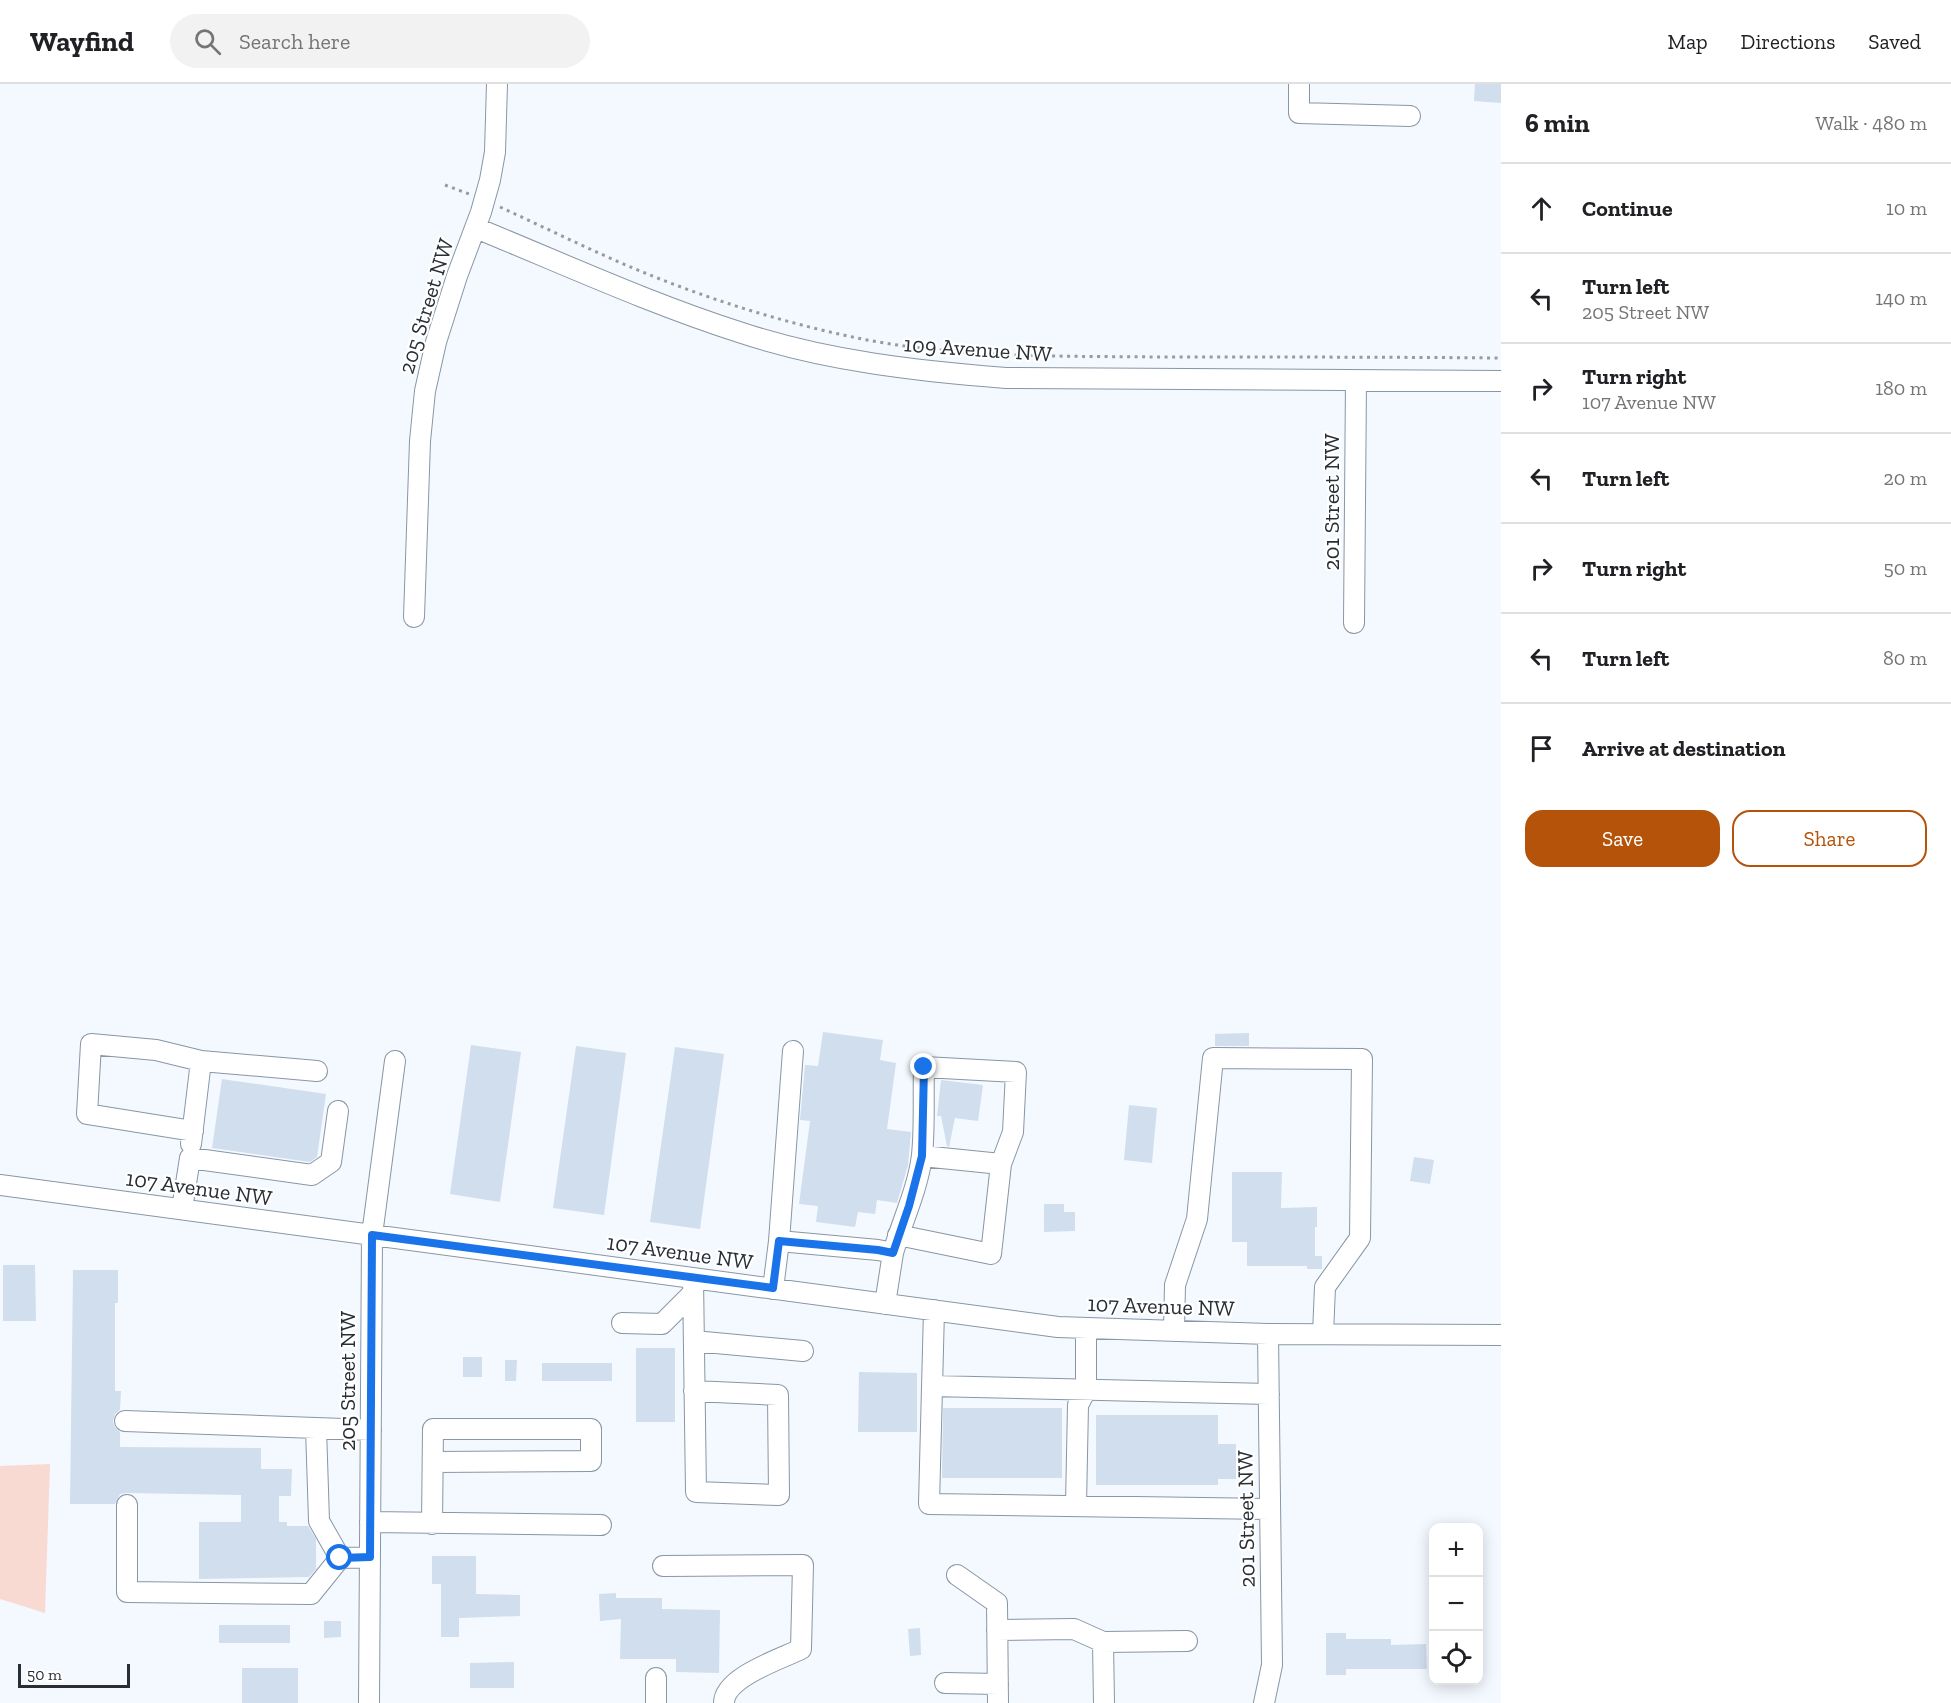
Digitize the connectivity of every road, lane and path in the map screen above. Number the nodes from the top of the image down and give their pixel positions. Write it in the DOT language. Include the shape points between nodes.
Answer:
graph roads {
  1 [pos="497,84"];
  2 [pos="1299,84"];
  3 [pos="1410,116"];
  4 [pos="445,185"];
  5 [pos="485,200"];
  6 [pos="476,228"];
  7 [pos="1501,358"];
  8 [pos="1356,381"];
  9 [pos="1501,381"];
  10 [pos="414,617"];
  11 [pos="1354,623"];
  12 [pos="793,1051"];
  13 [pos="201,1061"];
  14 [pos="395,1061"];
  15 [pos="317,1071"];
  16 [pos="338,1111"];
  17 [pos="193,1131"];
  18 [pos="922,1156"];
  19 [pos="190,1158"];
  20 [pos="1001,1164"];
  21 [pos="0,1185"];
  22 [pos="182,1209"];
  23 [pos="372,1235"];
  24 [pos="779,1241"];
  25 [pos="895,1244"];
  26 [pos="693,1285"];
  27 [pos="773,1288"];
  28 [pos="885,1304"];
  29 [pos="934,1310"];
  30 [pos="622,1323"];
  31 [pos="1086,1328"];
  32 [pos="1174,1331"];
  33 [pos="1268,1334"];
  34 [pos="1323,1334"];
  35 [pos="1501,1335"];
  36 [pos="694,1341"];
  37 [pos="803,1351"];
  38 [pos="932,1386"];
  39 [pos="1086,1390"];
  40 [pos="694,1391"];
  41 [pos="1269,1394"];
  42 [pos="124,1421"];
  43 [pos="316,1428"];
  44 [pos="371,1430"];
  45 [pos="433,1462"];
  46 [pos="127,1505"];
  47 [pos="1076,1505"];
  48 [pos="1270,1509"];
  49 [pos="370,1522"];
  50 [pos="432,1524"];
  51 [pos="601,1524"];
  52 [pos="370,1557"];
  53 [pos="340,1558"];
  54 [pos="663,1566"];
  55 [pos="957,1575"];
  56 [pos="997,1630"];
  57 [pos="1187,1641"];
  58 [pos="1103,1642"];
  59 [pos="656,1678"];
  60 [pos="945,1683"];
  61 [pos="998,1694"];
  62 [pos="369,1703"];
  63 [pos="656,1703"];
  64 [pos="724,1703"];
  65 [pos="1104,1703"];
  66 [pos="1264,1703"];
  1 -- 5 [label="street, 205 Street NW" via="495,152"];
  2 -- 3 [label="street" via="1299,113"];
  4 -- 5 [label="path"];
  5 -- 6 [label="street, 205 Street NW"];
  5 -- 7 [label="path" via="690,290 819,329 904,345 1037,356"];
  6 -- 8 [label="street, 109 Avenue NW" via="743,334 871,363 1006,378"];
  6 -- 10 [label="street, 205 Street NW" via="436,342 425,391"];
  8 -- 9 [label="street, 109 Avenue NW"];
  8 -- 11 [label="street, 201 Street NW"];
  12 -- 24 [label="street"];
  13 -- 15 [label="street"];
  13 -- 17 [label="street"];
  13 -- 17 [label="street" via="156,1050 91,1044 87,1114"];
  14 -- 23 [label="street, 205 Street NW"];
  16 -- 19 [label="street" via="331,1162 312,1176"];
  17 -- 19 [label="street"];
  18 -- 20 [label="street"];
  18 -- 20 [label="street" via="924,1067 1016,1072 1013,1132"];
  18 -- 25 [label="street"];
  19 -- 22 [label="street"];
  20 -- 25 [label="street" via="991,1254"];
  21 -- 22 [label="street, 107 Avenue NW"];
  22 -- 23 [label="street, 107 Avenue NW"];
  23 -- 26 [label="street, 107 Avenue NW"];
  23 -- 44 [label="street, 205 Street NW"];
  24 -- 25 [label="street" via="878,1250"];
  24 -- 27 [label="street"];
  25 -- 28 [label="street"];
  26 -- 27 [label="street, 107 Avenue NW"];
  26 -- 30 [label="street" via="662,1324"];
  26 -- 36 [label="street"];
  27 -- 28 [label="street, 107 Avenue NW"];
  28 -- 29 [label="street, 107 Avenue NW"];
  29 -- 31 [label="street, 107 Avenue NW"];
  29 -- 38 [label="street"];
  31 -- 32 [label="street, 107 Avenue NW"];
  31 -- 39 [label="street"];
  32 -- 33 [label="street, 107 Avenue NW"];
  32 -- 34 [label="street" via="1175,1285 1197,1219 1213,1058 1362,1059 1360,1238 1325,1287"];
  33 -- 34 [label="street, 107 Avenue NW"];
  33 -- 41 [label="street, 201 Street NW"];
  34 -- 35 [label="street, 107 Avenue NW"];
  36 -- 37 [label="street"];
  36 -- 40 [label="street"];
  38 -- 39 [label="street"];
  38 -- 47 [label="street" via="929,1504"];
  39 -- 41 [label="street"];
  39 -- 47 [label="street" via="1078,1405"];
  40 -- 40 [label="street" via="696,1492 779,1495 778,1395"];
  41 -- 48 [label="street, 201 Street NW"];
  42 -- 43 [label="street"];
  43 -- 44 [label="street"];
  43 -- 53 [label="street" via="319,1521"];
  44 -- 49 [label="street, 205 Street NW"];
  45 -- 45 [label="street" via="433,1429 591,1429 591,1461"];
  45 -- 50 [label="street"];
  46 -- 53 [label="street" via="127,1592 312,1594"];
  47 -- 48 [label="street"];
  48 -- 66 [label="street, 201 Street NW" via="1272,1665"];
  49 -- 50 [label="street"];
  49 -- 52 [label="street, 205 Street NW"];
  50 -- 51 [label="street"];
  52 -- 53 [label="street"];
  52 -- 62 [label="street, 205 Street NW"];
  54 -- 64 [label="street" via="803,1565 801,1649 742,1677"];
  55 -- 56 [label="street" via="997,1603"];
  56 -- 58 [label="street" via="1074,1629"];
  56 -- 61 [label="street"];
  57 -- 58 [label="street"];
  58 -- 65 [label="street"];
  59 -- 63 [label="street"];
  60 -- 61 [label="street"];
}
